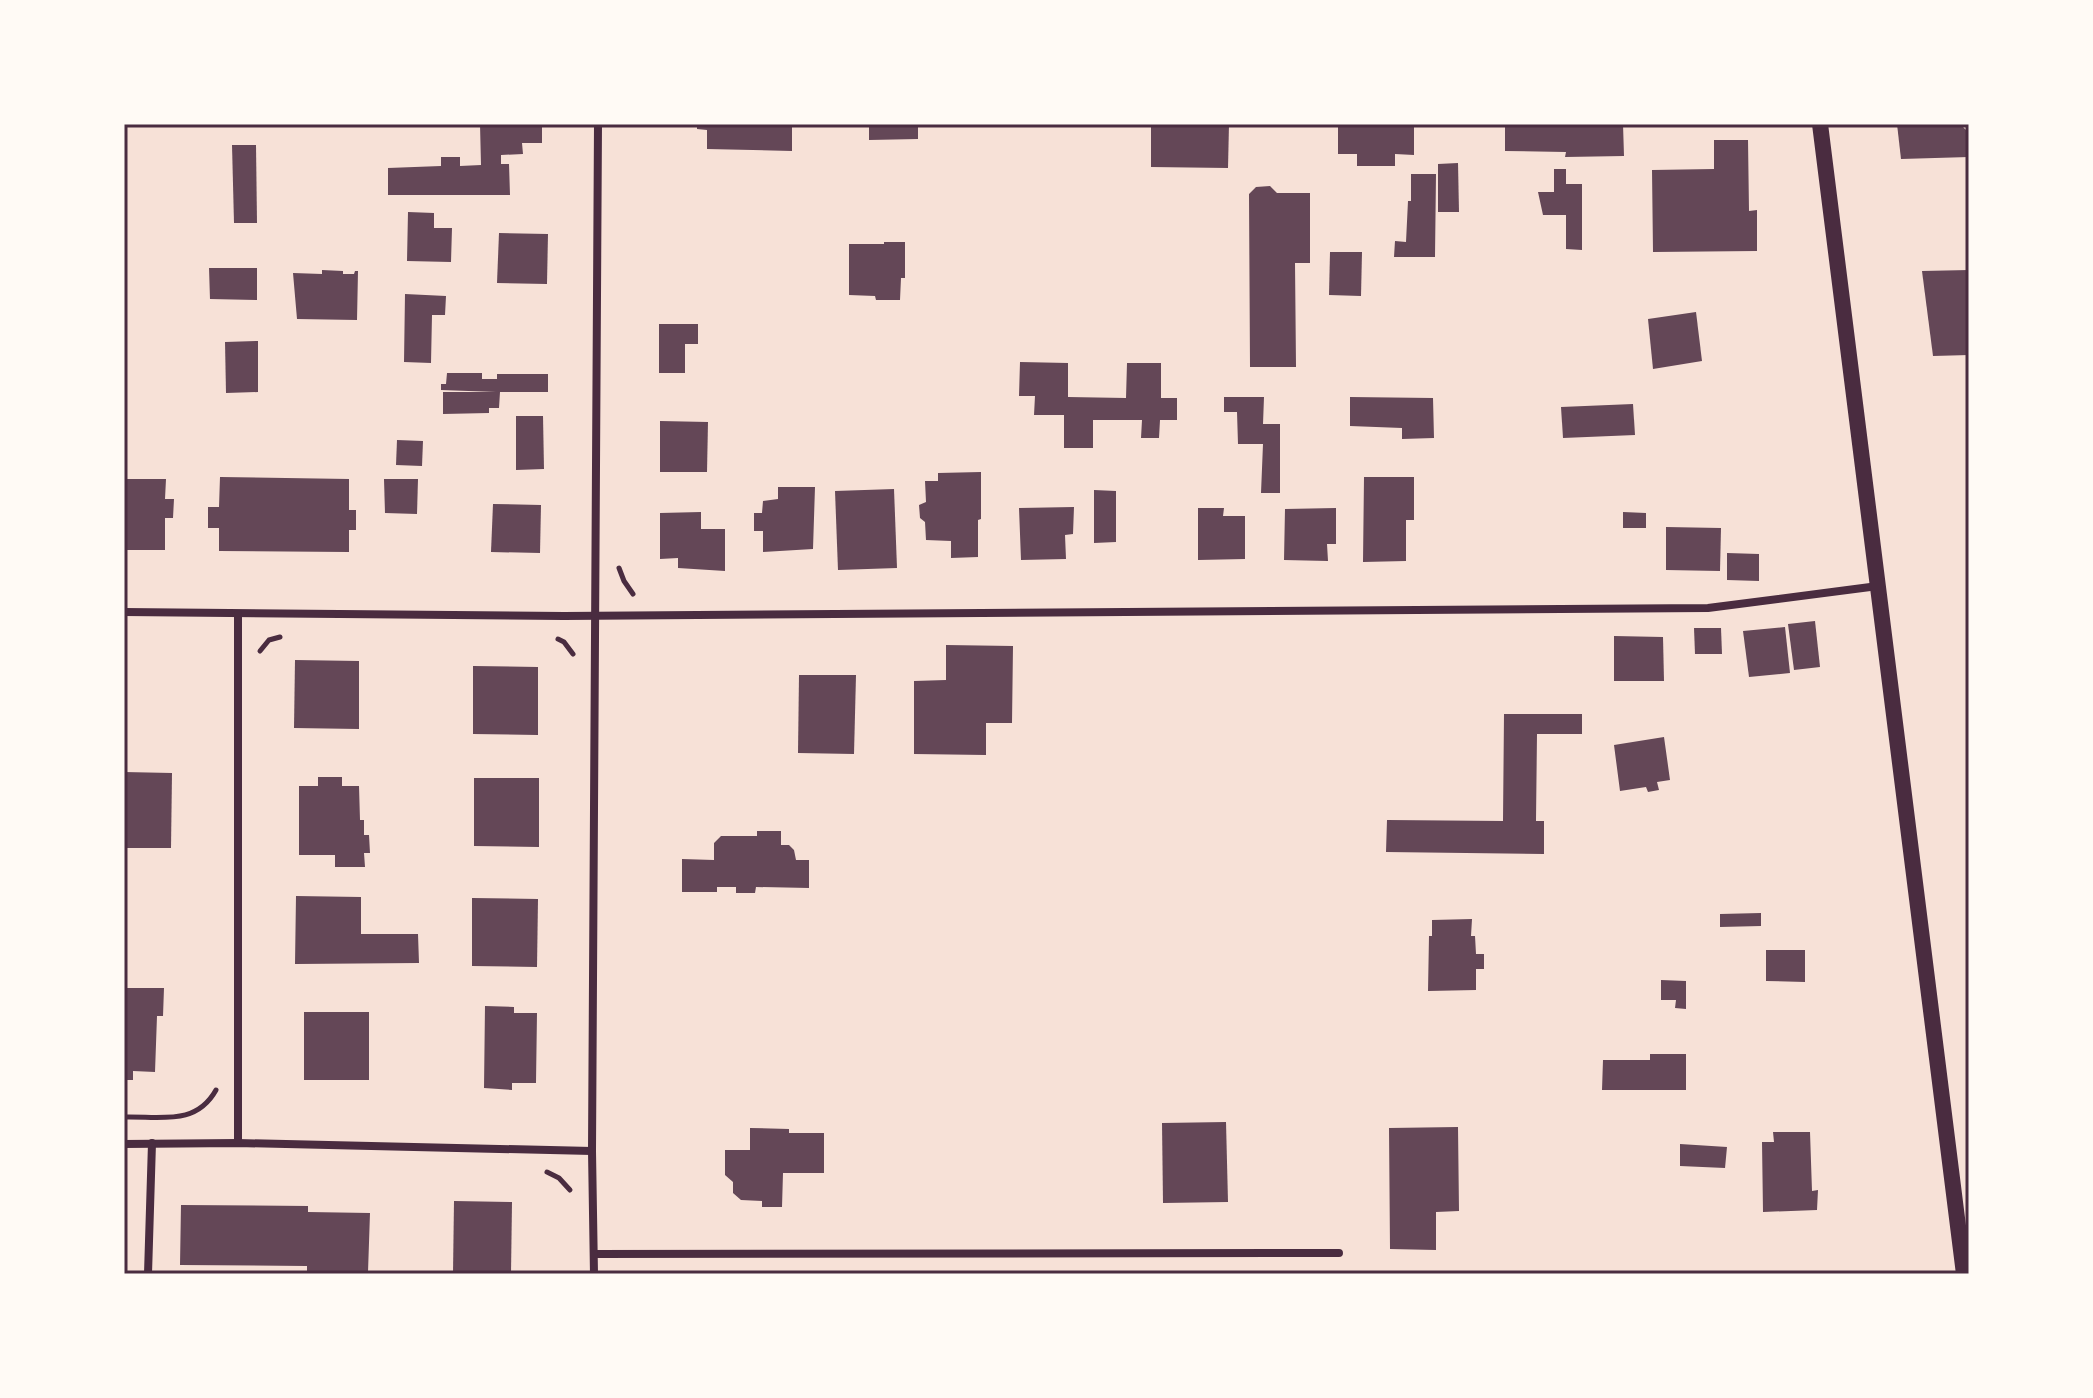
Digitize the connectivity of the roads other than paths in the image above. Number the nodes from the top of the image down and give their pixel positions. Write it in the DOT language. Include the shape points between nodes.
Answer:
graph roads {
  1 [pos="598,124"];
  2 [pos="1820,124"];
  3 [pos="1879,586"];
  4 [pos="124,612"];
  5 [pos="238,614"];
  6 [pos="596,616"];
  7 [pos="152,1143"];
  8 [pos="238,1143"];
  9 [pos="124,1144"];
  10 [pos="592,1151"];
  11 [pos="1339,1253"];
  12 [pos="594,1254"];
  13 [pos="148,1274"];
  14 [pos="594,1274"];
  15 [pos="1964,1274"];
  1 -- 6 [label="street"];
  2 -- 3 [label="main road"];
  3 -- 6 [label="street" via="1708,608"];
  3 -- 15 [label="main road"];
  4 -- 5 [label="street"];
  5 -- 6 [label="street"];
  5 -- 8 [label="street"];
  6 -- 10 [label="street"];
  7 -- 8 [label="street"];
  7 -- 9 [label="street"];
  7 -- 13 [label="street"];
  8 -- 10 [label="street"];
  10 -- 12 [label="street"];
  11 -- 12 [label="street"];
  12 -- 14 [label="street"];
}
